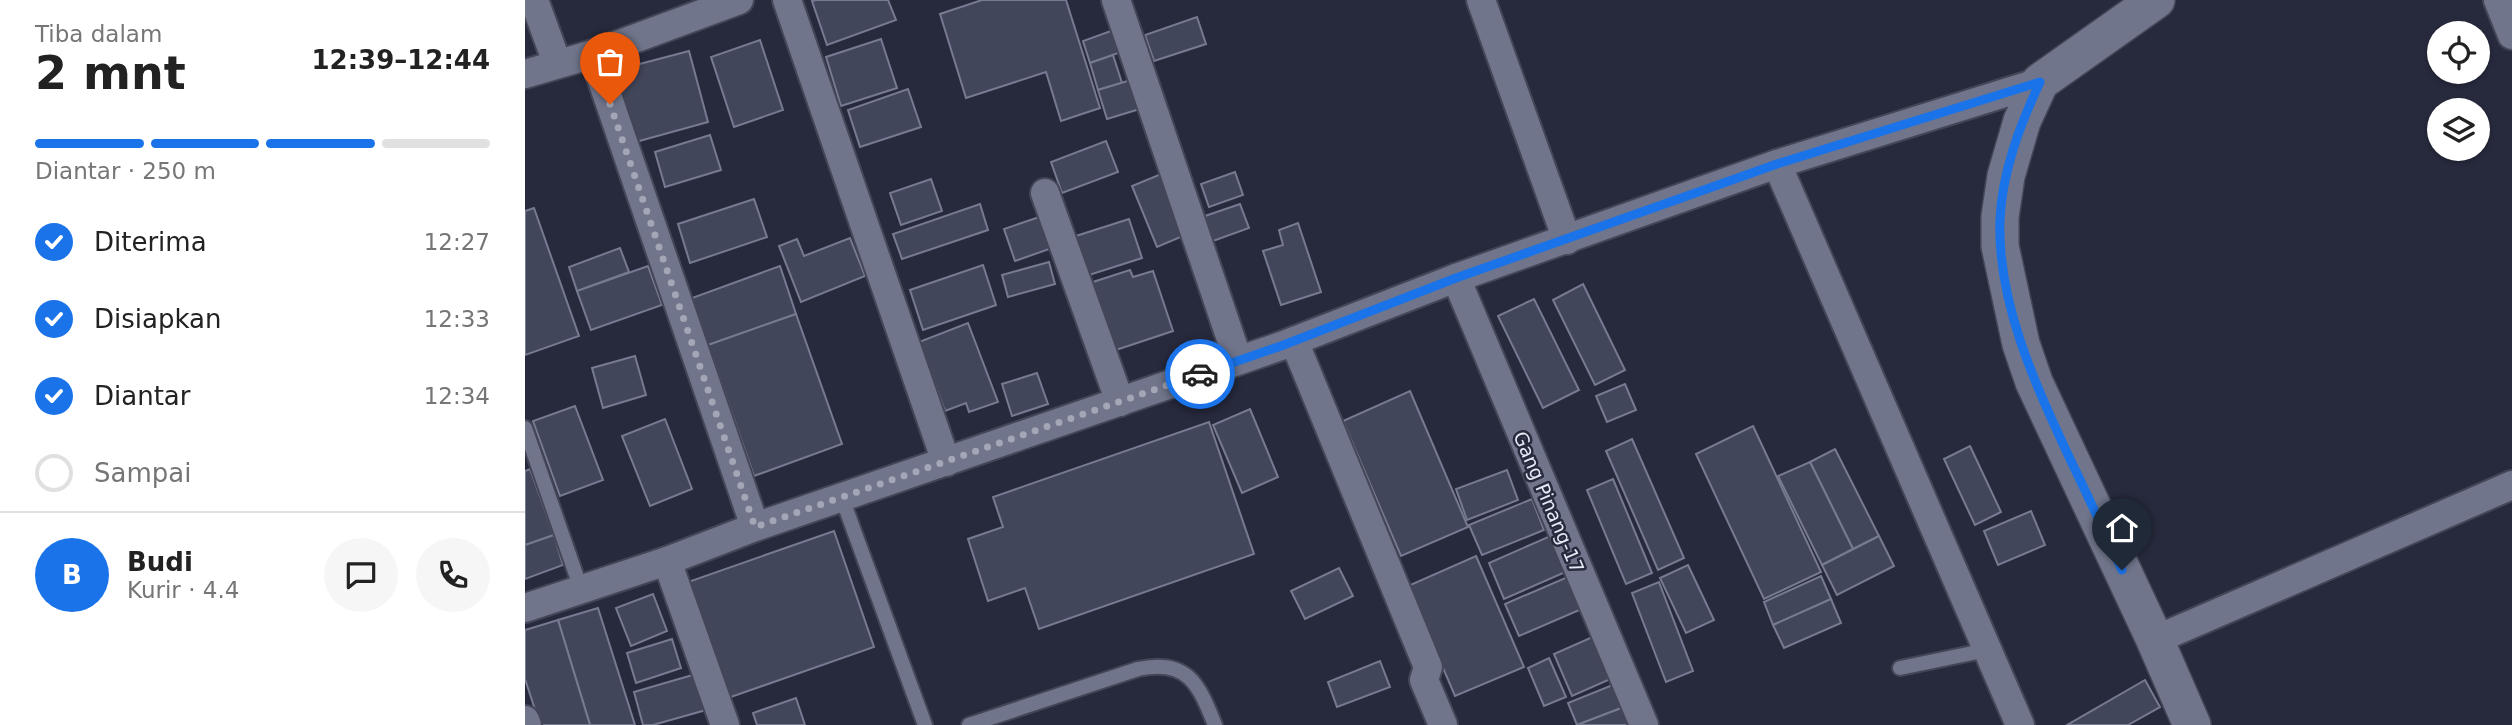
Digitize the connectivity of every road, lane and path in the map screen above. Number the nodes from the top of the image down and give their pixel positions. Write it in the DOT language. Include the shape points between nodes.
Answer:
graph roads {
  1 [pos="534,0"];
  2 [pos="740,0"];
  3 [pos="787,0"];
  4 [pos="1115,0"];
  5 [pos="1481,0"];
  6 [pos="2156,0"];
  7 [pos="2498,0"];
  8 [pos="703,6"];
  9 [pos="2512,34"];
  10 [pos="593,54"];
  11 [pos="557,63"];
  12 [pos="525,74"];
  13 [pos="2040,82"];
  14 [pos="1777,164"];
  15 [pos="1045,193"];
  16 [pos="1567,240"];
  17 [pos="1456,278"];
  18 [pos="1294,341"];
  19 [pos="1238,360"];
  20 [pos="1120,401"];
  21 [pos="525,428"];
  22 [pos="946,462"];
  23 [pos="2512,485"];
  24 [pos="842,498"];
  25 [pos="755,527"];
  26 [pos="667,561"];
  27 [pos="581,589"];
  28 [pos="525,608"];
  29 [pos="2155,640"];
  30 [pos="1987,650"];
  31 [pos="1900,668"];
  32 [pos="525,720"];
  33 [pos="527,725"];
  34 [pos="725,725"];
  35 [pos="925,725"];
  36 [pos="968,725"];
  37 [pos="1215,725"];
  38 [pos="1443,725"];
  39 [pos="1644,725"];
  40 [pos="2020,725"];
  41 [pos="2192,725"];
  1 -- 11 [label="street"];
  2 -- 8 [label="street"];
  3 -- 22 [label="street"];
  4 -- 19 [label="street"];
  5 -- 16 [label="street"];
  6 -- 13 [label="street"];
  7 -- 9 [label="street"];
  8 -- 10 [label="street"];
  10 -- 11 [label="street"];
  10 -- 25 [label="street"];
  11 -- 12 [label="street"];
  13 -- 14 [label="street"];
  13 -- 29 [label="street" via="2022,121 2006,176 2000,217 2005,275 2034,382"];
  14 -- 16 [label="street"];
  14 -- 30 [label="street"];
  15 -- 20 [label="street"];
  16 -- 17 [label="street"];
  17 -- 18 [label="street"];
  17 -- 39 [label="street, Gang Pinang-17"];
  18 -- 19 [label="street"];
  18 -- 38 [label="street" via="1428,667 1424,680"];
  19 -- 20 [label="street"];
  20 -- 22 [label="street"];
  21 -- 27 [label="lane"];
  22 -- 24 [label="street"];
  23 -- 29 [label="street"];
  24 -- 25 [label="street"];
  24 -- 35 [label="lane"];
  25 -- 26 [label="street"];
  26 -- 27 [label="street"];
  26 -- 34 [label="street"];
  27 -- 28 [label="street"];
  29 -- 41 [label="street"];
  30 -- 31 [label="lane"];
  30 -- 40 [label="street"];
  32 -- 33 [label="street"];
  36 -- 37 [label="lane" via="1159,664 1196,682"];
}
